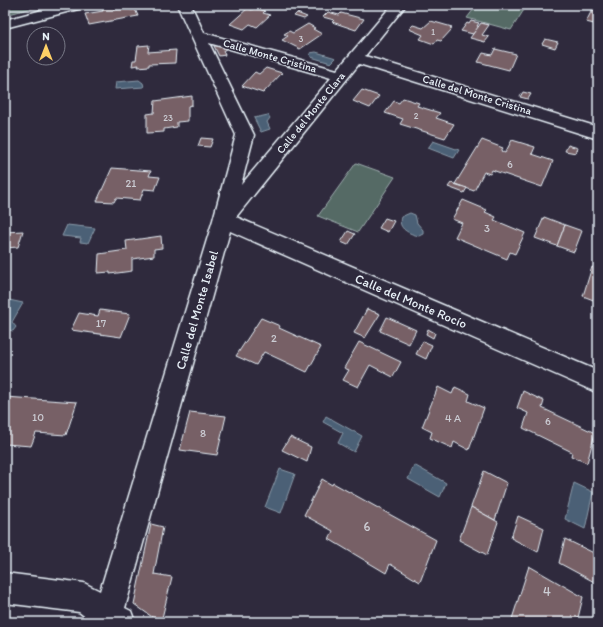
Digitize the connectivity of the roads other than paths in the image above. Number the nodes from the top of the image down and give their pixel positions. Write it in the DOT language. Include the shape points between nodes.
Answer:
graph roads {
  1 [pos="77,5"];
  2 [pos="184,5"];
  3 [pos="399,5"];
  4 [pos="5,24"];
  5 [pos="199,36"];
  6 [pos="356,58"];
  7 [pos="340,76"];
  8 [pos="598,133"];
  9 [pos="223,220"];
  10 [pos="598,382"];
  11 [pos="5,588"];
  12 [pos="112,619"];
  1 -- 4 [label="street"];
  2 -- 5 [label="street, Calle del Monte Isabel"];
  3 -- 6 [label="street, Calle del Monte Clara"];
  5 -- 7 [label="street, Calle Monte Cristina"];
  5 -- 9 [label="street, Calle del Monte Isabel" via="245,135"];
  6 -- 7 [label="street, Calle del Monte Clara"];
  6 -- 8 [label="street, Calle del Monte Cristina"];
  7 -- 9 [label="street, Calle del Monte Clara"];
  9 -- 10 [label="street, Calle del Monte Rocío"];
  9 -- 12 [label="street, Calle del Monte Isabel"];
  11 -- 12 [label="street" via="84,598"];
}
